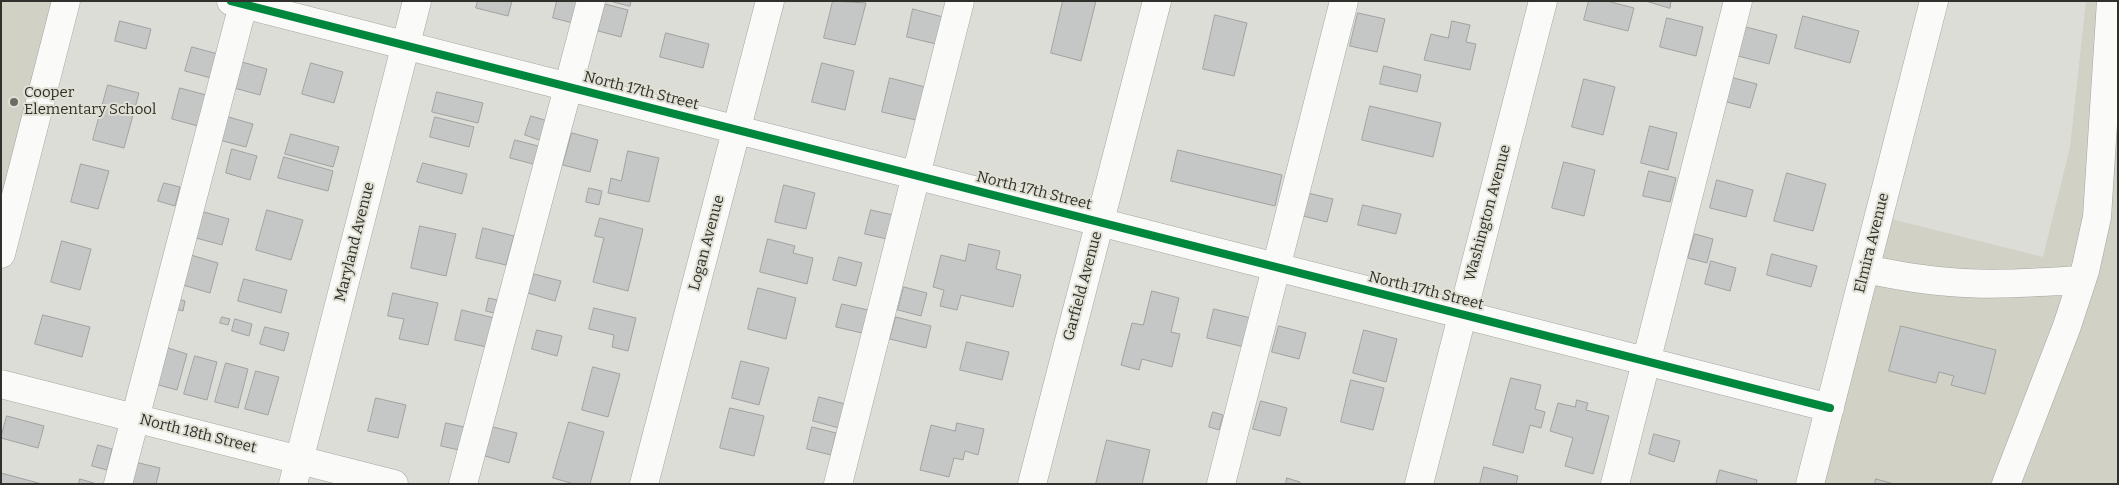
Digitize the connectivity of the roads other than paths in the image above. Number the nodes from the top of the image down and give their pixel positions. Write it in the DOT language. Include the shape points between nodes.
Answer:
graph roads {
  1 [pos="66,1"];
  2 [pos="417,1"];
  3 [pos="591,1"];
  4 [pos="770,1"];
  5 [pos="960,1"];
  6 [pos="1157,1"];
  7 [pos="1344,1"];
  8 [pos="1543,1"];
  9 [pos="1738,1"];
  10 [pos="1934,1"];
  11 [pos="239,2"];
  12 [pos="2113,8"];
  13 [pos="405,46"];
  14 [pos="570,87"];
  15 [pos="737,130"];
  16 [pos="917,176"];
  17 [pos="1100,222"];
  18 [pos="1,254"];
  19 [pos="1276,267"];
  20 [pos="1866,270"];
  21 [pos="2082,280"];
  22 [pos="1462,314"];
  23 [pos="1646,361"];
  24 [pos="1,384"];
  25 [pos="1830,408"];
  26 [pos="135,418"];
  27 [pos="296,472"];
  28 [pos="118,484"];
  29 [pos="394,484"];
  30 [pos="463,484"];
  31 [pos="644,484"];
  32 [pos="838,484"];
  33 [pos="1032,484"];
  34 [pos="1222,484"];
  35 [pos="1419,484"];
  36 [pos="1614,484"];
  37 [pos="1810,484"];
  38 [pos="2006,484"];
  1 -- 18 [label="street"];
  2 -- 13 [label="street, Maryland Avenue"];
  3 -- 14 [label="street"];
  4 -- 15 [label="street, Logan Avenue"];
  5 -- 16 [label="street"];
  6 -- 17 [label="street, Garfield Avenue"];
  7 -- 19 [label="street"];
  8 -- 22 [label="street, Washington Avenue"];
  9 -- 23 [label="street"];
  10 -- 20 [label="street, Elmira Avenue"];
  11 -- 13 [label="street, North 17th Street"];
  11 -- 26 [label="street"];
  12 -- 21 [label="street" via="2097,216"];
  13 -- 14 [label="street, North 17th Street"];
  13 -- 27 [label="street, Maryland Avenue"];
  14 -- 15 [label="street, North 17th Street"];
  14 -- 30 [label="street"];
  15 -- 16 [label="street, North 17th Street"];
  15 -- 31 [label="street, Logan Avenue"];
  16 -- 17 [label="street, North 17th Street"];
  16 -- 32 [label="street"];
  17 -- 19 [label="street, North 17th Street"];
  17 -- 33 [label="street, Garfield Avenue"];
  19 -- 22 [label="street, North 17th Street"];
  19 -- 34 [label="street"];
  20 -- 21 [label="street" via="1951,282"];
  20 -- 25 [label="street, Elmira Avenue"];
  21 -- 38 [label="street"];
  22 -- 23 [label="street, North 17th Street"];
  22 -- 35 [label="street, Washington Avenue"];
  23 -- 25 [label="street, North 17th Street"];
  23 -- 36 [label="street"];
  24 -- 26 [label="street, North 18th Street"];
  25 -- 37 [label="street, Elmira Avenue"];
  26 -- 27 [label="street, North 18th Street"];
  26 -- 28 [label="street"];
  27 -- 29 [label="street, North 18th Street"];
}
